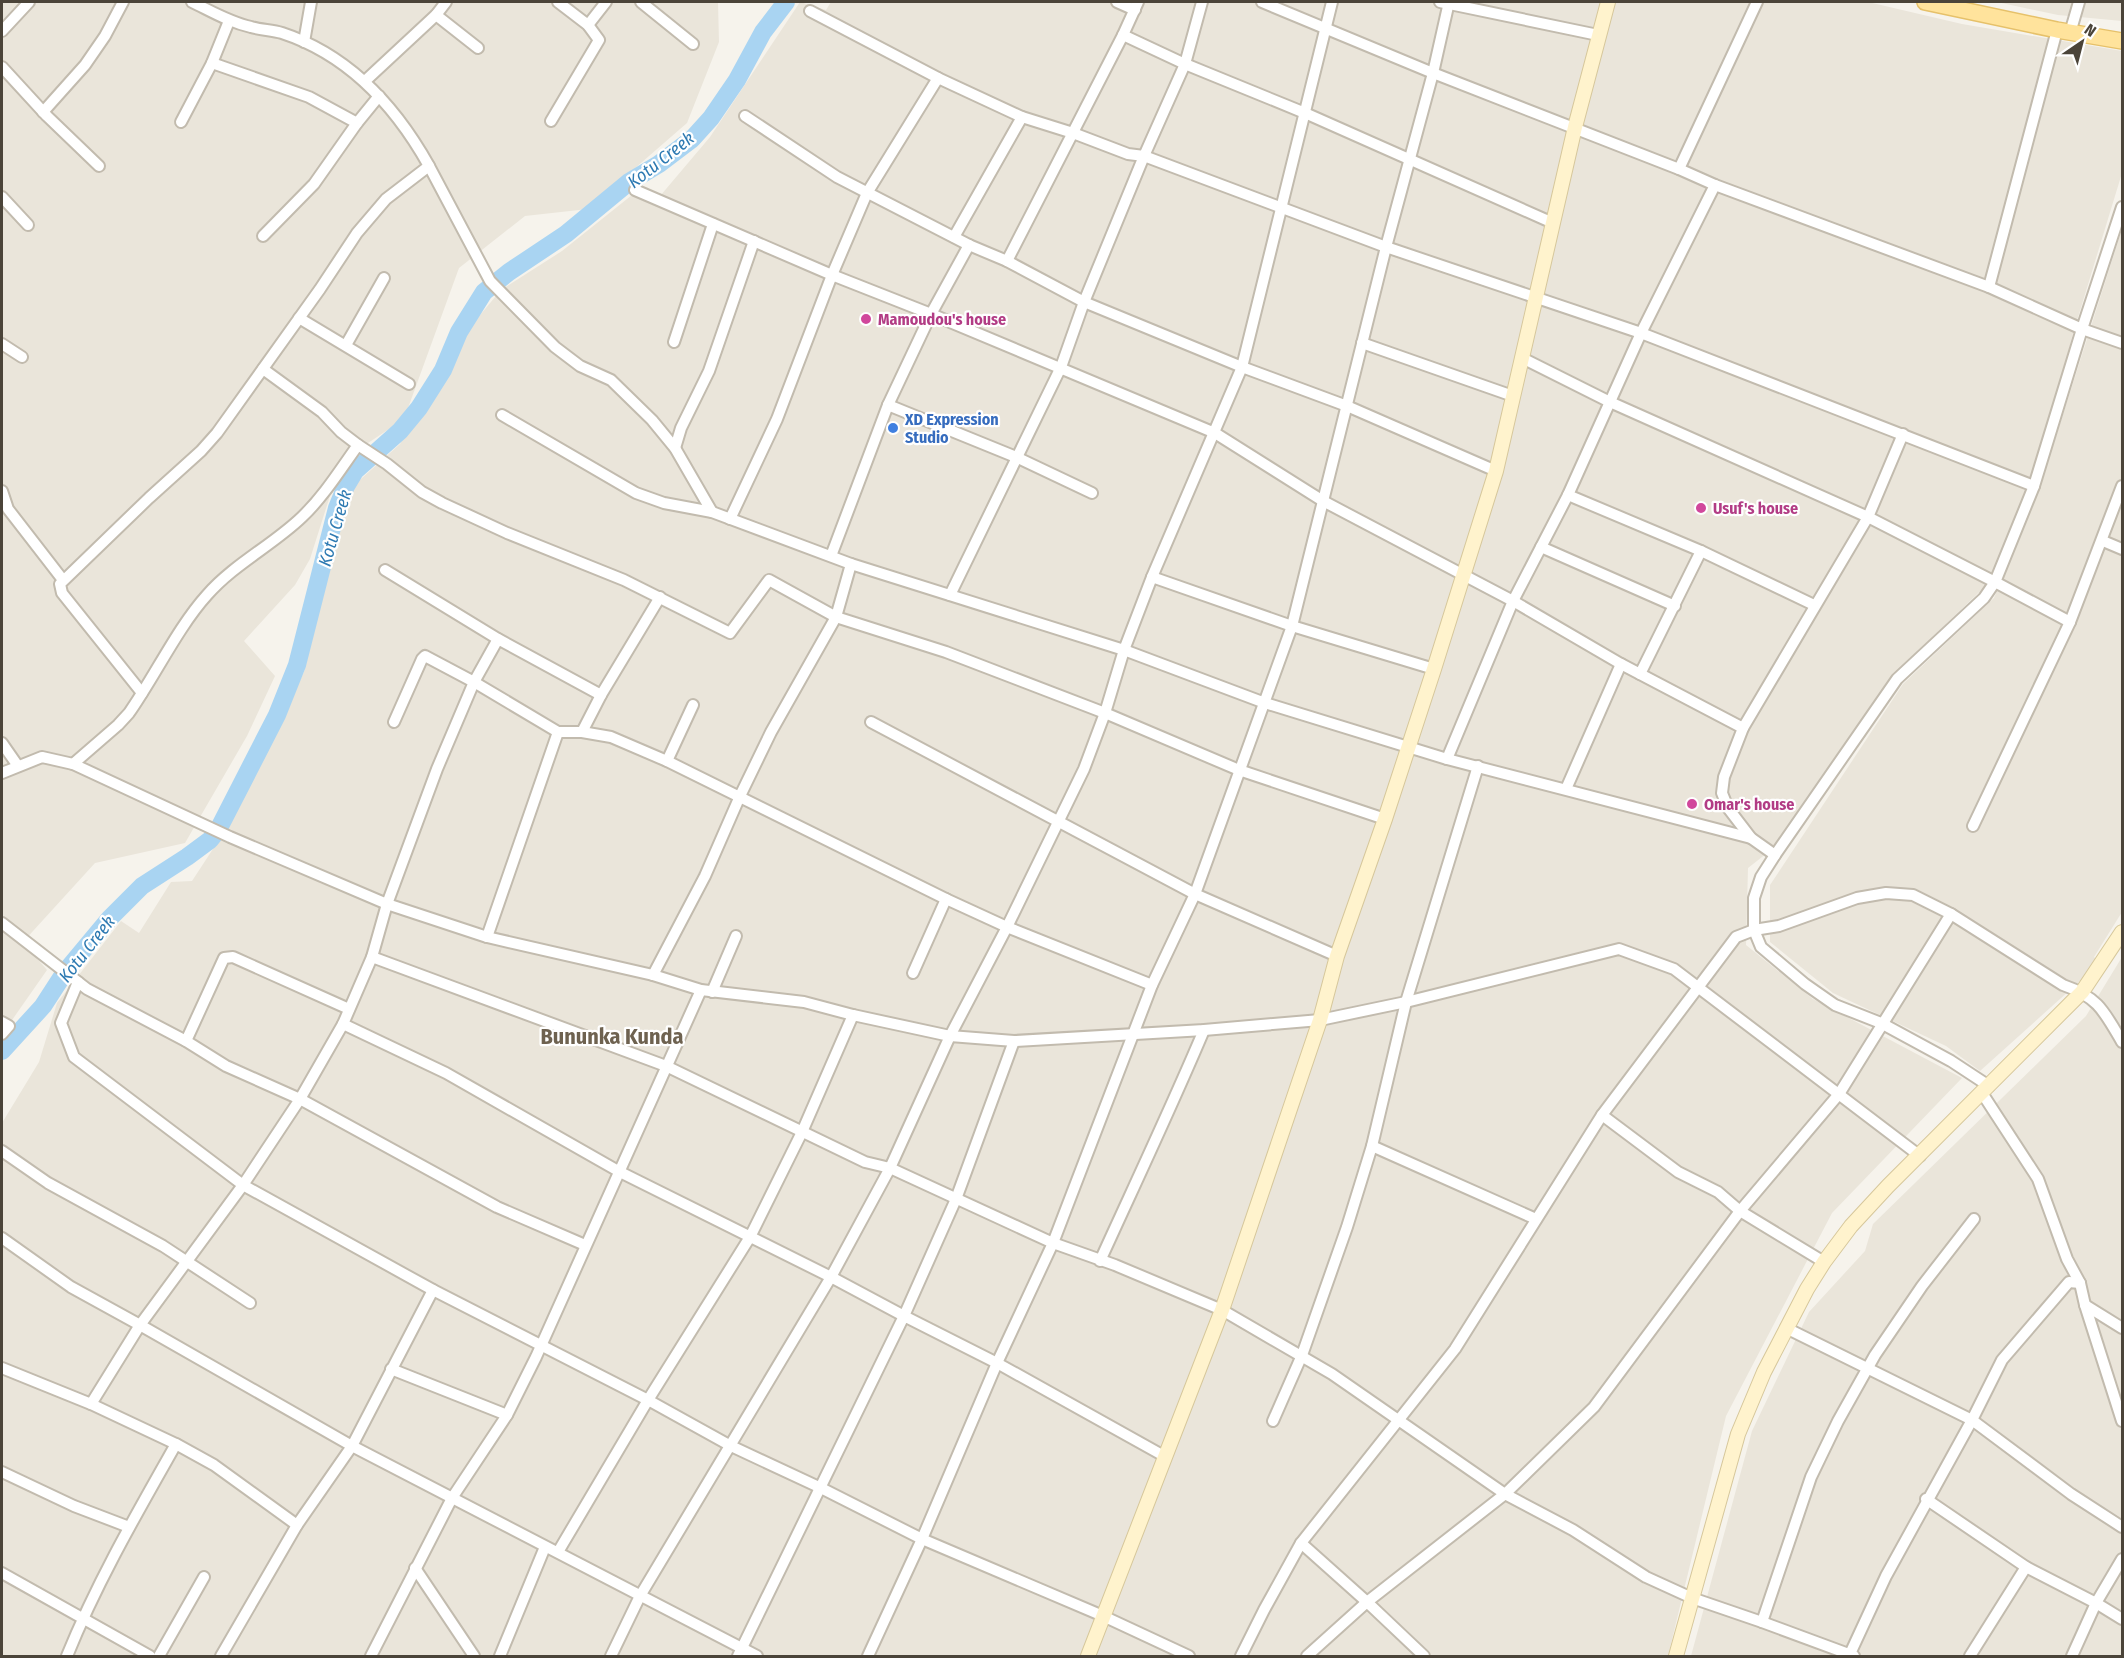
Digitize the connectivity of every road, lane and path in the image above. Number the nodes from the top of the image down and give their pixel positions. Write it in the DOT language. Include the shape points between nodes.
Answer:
graph roads {
  1 [pos="29,2"];
  2 [pos="123,2"];
  3 [pos="193,2"];
  4 [pos="311,2"];
  5 [pos="446,2"];
  6 [pos="558,2"];
  7 [pos="606,2"];
  8 [pos="641,2"];
  9 [pos="1117,2"];
  10 [pos="1202,2"];
  11 [pos="1262,2"];
  12 [pos="1332,2"];
  13 [pos="1446,2"];
  14 [pos="1608,2"];
  15 [pos="1757,2"];
  16 [pos="1926,2"];
  17 [pos="2079,2"];
  18 [pos="1137,6"];
  19 [pos="810,11"];
  20 [pos="436,15"];
  21 [pos="230,21"];
  22 [pos="588,25"];
  23 [pos="1325,27"];
  24 [pos="2,31"];
  25 [pos="2064,32"];
  26 [pos="1123,35"];
  27 [pos="1598,35"];
  28 [pos="2122,41"];
  29 [pos="304,42"];
  30 [pos="693,44"];
  31 [pos="478,48"];
  32 [pos="212,63"];
  33 [pos="1185,64"];
  34 [pos="2,67"];
  35 [pos="1433,73"];
  36 [pos="938,78"];
  37 [pos="365,81"];
  38 [pos="379,96"];
  39 [pos="43,112"];
  40 [pos="1305,113"];
  41 [pos="745,116"];
  42 [pos="1022,117"];
  43 [pos="551,121"];
  44 [pos="181,122"];
  45 [pos="357,123"];
  46 [pos="1575,127"];
  47 [pos="1073,133"];
  48 [pos="1144,156"];
  49 [pos="1411,160"];
  50 [pos="99,166"];
  51 [pos="429,166"];
  52 [pos="1679,169"];
  53 [pos="1714,185"];
  54 [pos="635,190"];
  55 [pos="867,193"];
  56 [pos="2,197"];
  57 [pos="1281,206"];
  58 [pos="2122,207"];
  59 [pos="1553,223"];
  60 [pos="713,224"];
  61 [pos="28,225"];
  62 [pos="263,236"];
  63 [pos="954,237"];
  64 [pos="754,241"];
  65 [pos="969,245"];
  66 [pos="1386,247"];
  67 [pos="1007,261"];
  68 [pos="832,275"];
  69 [pos="384,278"];
  70 [pos="1989,287"];
  71 [pos="1536,296"];
  72 [pos="1084,302"];
  73 [pos="931,314"];
  74 [pos="299,318"];
  75 [pos="2082,329"];
  76 [pos="1641,333"];
  77 [pos="674,342"];
  78 [pos="1362,343"];
  79 [pos="2122,343"];
  80 [pos="2,344"];
  81 [pos="346,345"];
  82 [pos="22,357"];
  83 [pos="1522,358"];
  84 [pos="1061,367"];
  85 [pos="1242,367"];
  86 [pos="263,369"];
  87 [pos="409,384"];
  88 [pos="1513,396"];
  89 [pos="1610,402"];
  90 [pos="888,405"];
  91 [pos="1347,406"];
  92 [pos="502,415"];
  93 [pos="1215,433"];
  94 [pos="1903,434"];
  95 [pos="358,445"];
  96 [pos="675,448"];
  97 [pos="1016,457"];
  98 [pos="1496,471"];
  99 [pos="2034,486"];
  100 [pos="2122,486"];
  101 [pos="2,491"];
  102 [pos="1092,493"];
  103 [pos="1568,495"];
  104 [pos="1323,501"];
  105 [pos="712,512"];
  106 [pos="1868,517"];
  107 [pos="730,519"];
  108 [pos="2103,541"];
  109 [pos="1541,547"];
  110 [pos="2122,549"];
  111 [pos="1701,551"];
  112 [pos="831,556"];
  113 [pos="851,564"];
  114 [pos="385,570"];
  115 [pos="1462,574"];
  116 [pos="1152,577"];
  117 [pos="63,580"];
  118 [pos="1995,582"];
  119 [pos="950,595"];
  120 [pos="660,597"];
  121 [pos="1513,601"];
  122 [pos="1814,605"];
  123 [pos="1675,606"];
  124 [pos="836,616"];
  125 [pos="2070,622"];
  126 [pos="1292,626"];
  127 [pos="498,639"];
  128 [pos="1124,650"];
  129 [pos="1622,664"];
  130 [pos="1434,669"];
  131 [pos="1640,674"];
  132 [pos="474,682"];
  133 [pos="142,693"];
  134 [pos="601,696"];
  135 [pos="1265,703"];
  136 [pos="693,705"];
  137 [pos="1105,713"];
  138 [pos="394,722"];
  139 [pos="871,722"];
  140 [pos="1743,728"];
  141 [pos="558,732"];
  142 [pos="582,732"];
  143 [pos="2,743"];
  144 [pos="1409,747"];
  145 [pos="1447,759"];
  146 [pos="667,761"];
  147 [pos="73,764"];
  148 [pos="18,766"];
  149 [pos="1478,766"];
  150 [pos="1239,770"];
  151 [pos="2,773"];
  152 [pos="1566,789"];
  153 [pos="740,796"];
  154 [pos="1385,819"];
  155 [pos="1059,820"];
  156 [pos="1973,826"];
  157 [pos="1751,838"];
  158 [pos="1775,855"];
  159 [pos="1195,894"];
  160 [pos="946,899"];
  161 [pos="387,904"];
  162 [pos="1951,914"];
  163 [pos="2,923"];
  164 [pos="1007,927"];
  165 [pos="1754,930"];
  166 [pos="2122,932"];
  167 [pos="736,936"];
  168 [pos="487,937"];
  169 [pos="1337,956"];
  170 [pos="372,957"];
  171 [pos="913,973"];
  172 [pos="653,975"];
  173 [pos="78,982"];
  174 [pos="1152,985"];
  175 [pos="1697,987"];
  176 [pos="706,991"];
  177 [pos="2082,992"];
  178 [pos="1406,1002"];
  179 [pos="349,1009"];
  180 [pos="853,1015"];
  181 [pos="1320,1020"];
  182 [pos="2,1022"];
  183 [pos="1881,1023"];
  184 [pos="343,1024"];
  185 [pos="1204,1030"];
  186 [pos="2,1034"];
  187 [pos="1133,1034"];
  188 [pos="950,1036"];
  189 [pos="186,1041"];
  190 [pos="1014,1041"];
  191 [pos="2122,1042"];
  192 [pos="666,1066"];
  193 [pos="1985,1090"];
  194 [pos="1839,1094"];
  195 [pos="300,1099"];
  196 [pos="1602,1114"];
  197 [pos="802,1131"];
  198 [pos="1372,1146"];
  199 [pos="2,1151"];
  200 [pos="1920,1156"];
  201 [pos="890,1167"];
  202 [pos="620,1172"];
  203 [pos="243,1185"];
  204 [pos="956,1199"];
  205 [pos="1740,1211"];
  206 [pos="1536,1219"];
  207 [pos="1974,1219"];
  208 [pos="750,1237"];
  209 [pos="2,1238"];
  210 [pos="1053,1243"];
  211 [pos="585,1245"];
  212 [pos="186,1261"];
  213 [pos="1100,1261"];
  214 [pos="1824,1262"];
  215 [pos="831,1277"];
  216 [pos="2080,1283"];
  217 [pos="433,1290"];
  218 [pos="250,1303"];
  219 [pos="2085,1305"];
  220 [pos="1222,1310"];
  221 [pos="904,1316"];
  222 [pos="140,1325"];
  223 [pos="1786,1328"];
  224 [pos="2122,1328"];
  225 [pos="541,1345"];
  226 [pos="1302,1355"];
  227 [pos="997,1363"];
  228 [pos="2,1368"];
  229 [pos="1868,1368"];
  230 [pos="391,1369"];
  231 [pos="648,1401"];
  232 [pos="91,1404"];
  233 [pos="507,1415"];
  234 [pos="1398,1419"];
  235 [pos="1972,1420"];
  236 [pos="1273,1421"];
  237 [pos="2122,1421"];
  238 [pos="176,1444"];
  239 [pos="352,1446"];
  240 [pos="731,1446"];
  241 [pos="1164,1456"];
  242 [pos="2,1472"];
  243 [pos="821,1488"];
  244 [pos="1505,1494"];
  245 [pos="452,1498"];
  246 [pos="1926,1499"];
  247 [pos="297,1524"];
  248 [pos="129,1527"];
  249 [pos="2122,1527"];
  250 [pos="922,1539"];
  251 [pos="1301,1543"];
  252 [pos="545,1547"];
  253 [pos="558,1552"];
  254 [pos="2122,1559"];
  255 [pos="2026,1567"];
  256 [pos="415,1568"];
  257 [pos="2,1573"];
  258 [pos="204,1577"];
  259 [pos="640,1596"];
  260 [pos="1692,1599"];
  261 [pos="1367,1602"];
  262 [pos="2096,1603"];
  263 [pos="1103,1616"];
  264 [pos="83,1618"];
  265 [pos="2122,1619"];
  266 [pos="1762,1622"];
  267 [pos="740,1653"];
  268 [pos="67,1656"];
  269 [pos="150,1656"];
  270 [pos="159,1656"];
  271 [pos="221,1656"];
  272 [pos="371,1656"];
  273 [pos="474,1656"];
  274 [pos="500,1656"];
  275 [pos="611,1656"];
  276 [pos="757,1656"];
  277 [pos="868,1656"];
  278 [pos="1088,1656"];
  279 [pos="1189,1656"];
  280 [pos="1241,1656"];
  281 [pos="1307,1656"];
  282 [pos="1424,1656"];
  283 [pos="1676,1656"];
  284 [pos="1851,1656"];
  285 [pos="1970,1656"];
  286 [pos="2072,1656"];
  1 -- 24 [label="street"];
  2 -- 39 [label="street" via="85,65"];
  3 -- 21 [label="street"];
  4 -- 29 [label="street"];
  5 -- 20 [label="street"];
  6 -- 22 [label="street"];
  7 -- 22 [label="street"];
  8 -- 30 [label="street"];
  9 -- 18 [label="street"];
  10 -- 33 [label="street"];
  11 -- 23 [label="street"];
  12 -- 23 [label="street"];
  13 -- 27 [label="street"];
  13 -- 35 [label="street"];
  14 -- 27 [label="street"];
  15 -- 52 [label="street"];
  16 -- 25 [label="main road"];
  17 -- 25 [label="street"];
  18 -- 26 [label="street"];
  19 -- 36 [label="street"];
  20 -- 31 [label="street"];
  20 -- 37 [label="street"];
  21 -- 29 [label="street"];
  21 -- 32 [label="street"];
  22 -- 43 [label="street" via="599,40"];
  23 -- 35 [label="street"];
  23 -- 40 [label="street"];
  25 -- 28 [label="main road"];
  25 -- 70 [label="street"];
  26 -- 33 [label="street"];
  26 -- 47 [label="street"];
  27 -- 46 [label="street"];
  29 -- 37 [label="street"];
  32 -- 44 [label="street"];
  32 -- 45 [label="street" via="309,97"];
  33 -- 40 [label="street"];
  33 -- 48 [label="street"];
  34 -- 39 [label="street"];
  35 -- 46 [label="street"];
  35 -- 49 [label="street"];
  36 -- 42 [label="street"];
  36 -- 55 [label="street"];
  37 -- 38 [label="street"];
  38 -- 45 [label="street"];
  38 -- 51 [label="street" via="397,116"];
  39 -- 50 [label="street"];
  40 -- 49 [label="street"];
  40 -- 57 [label="street"];
  41 -- 55 [label="street"];
  42 -- 47 [label="street"];
  42 -- 63 [label="street"];
  45 -- 62 [label="street" via="314,184"];
  46 -- 52 [label="street"];
  46 -- 59 [label="street"];
  47 -- 48 [label="street"];
  47 -- 67 [label="street"];
  48 -- 57 [label="street"];
  48 -- 72 [label="street"];
  49 -- 59 [label="street"];
  49 -- 66 [label="street"];
  51 -- 74 [label="street" via="375,211"];
  51 -- 96 [label="street" via="493,285 569,359 623,390"];
  52 -- 53 [label="street"];
  53 -- 70 [label="street"];
  53 -- 76 [label="street"];
  54 -- 60 [label="street"];
  55 -- 63 [label="street"];
  55 -- 68 [label="street"];
  56 -- 61 [label="street"];
  57 -- 66 [label="street"];
  57 -- 85 [label="street"];
  58 -- 75 [label="street"];
  59 -- 71 [label="street"];
  60 -- 64 [label="street"];
  60 -- 77 [label="street"];
  63 -- 65 [label="street"];
  64 -- 68 [label="street"];
  64 -- 96 [label="street" via="709,371"];
  65 -- 67 [label="street"];
  65 -- 73 [label="street"];
  66 -- 71 [label="street"];
  66 -- 78 [label="street"];
  67 -- 72 [label="street"];
  68 -- 73 [label="street"];
  68 -- 107 [label="street" via="777,419"];
  69 -- 81 [label="street"];
  70 -- 75 [label="street"];
  71 -- 76 [label="street"];
  71 -- 83 [label="street"];
  72 -- 84 [label="street"];
  72 -- 85 [label="street"];
  73 -- 84 [label="street"];
  73 -- 90 [label="street"];
  74 -- 81 [label="street"];
  74 -- 86 [label="street"];
  75 -- 79 [label="street"];
  75 -- 99 [label="street"];
  76 -- 89 [label="street"];
  76 -- 94 [label="street"];
  78 -- 88 [label="street"];
  78 -- 91 [label="street"];
  80 -- 82 [label="street"];
  81 -- 87 [label="street"];
  83 -- 88 [label="street"];
  83 -- 89 [label="street"];
  84 -- 93 [label="street"];
  84 -- 97 [label="street"];
  85 -- 91 [label="street"];
  85 -- 93 [label="street"];
  86 -- 95 [label="street" via="322,412"];
  86 -- 117 [label="street" via="201,451"];
  88 -- 98 [label="street"];
  89 -- 103 [label="street"];
  89 -- 106 [label="street"];
  90 -- 97 [label="street"];
  90 -- 112 [label="street"];
  91 -- 98 [label="street"];
  91 -- 104 [label="street"];
  92 -- 105 [label="street" via="636,493"];
  93 -- 104 [label="street"];
  93 -- 116 [label="street"];
  94 -- 99 [label="street"];
  94 -- 106 [label="street"];
  95 -- 120 [label="street" via="442,503"];
  95 -- 133 [label="street" via="323,495 301,518 208,594"];
  96 -- 105 [label="street"];
  97 -- 102 [label="street"];
  97 -- 119 [label="street"];
  98 -- 115 [label="street"];
  99 -- 118 [label="street"];
  100 -- 108 [label="street"];
  101 -- 117 [label="street" via="8,509"];
  103 -- 109 [label="street"];
  103 -- 111 [label="street"];
  104 -- 115 [label="street"];
  104 -- 126 [label="street"];
  105 -- 107 [label="street"];
  106 -- 118 [label="street"];
  106 -- 122 [label="street"];
  107 -- 112 [label="street"];
  108 -- 110 [label="street"];
  108 -- 125 [label="street"];
  109 -- 121 [label="street"];
  109 -- 123 [label="street"];
  111 -- 122 [label="street"];
  111 -- 123 [label="street"];
  112 -- 113 [label="street"];
  113 -- 119 [label="street"];
  113 -- 124 [label="street"];
  114 -- 127 [label="street"];
  115 -- 121 [label="street"];
  115 -- 130 [label="street"];
  116 -- 126 [label="street"];
  116 -- 128 [label="street"];
  117 -- 133 [label="street" via="62,593"];
  118 -- 125 [label="street"];
  118 -- 158 [label="street" via="1898,679"];
  119 -- 128 [label="street"];
  120 -- 124 [label="street" via="730,633 769,580"];
  120 -- 134 [label="street"];
  121 -- 129 [label="street"];
  121 -- 145 [label="street"];
  122 -- 140 [label="street"];
  123 -- 131 [label="street"];
  124 -- 137 [label="street" via="946,652"];
  124 -- 153 [label="street"];
  125 -- 156 [label="street"];
  126 -- 130 [label="street"];
  126 -- 135 [label="street"];
  127 -- 132 [label="street"];
  127 -- 134 [label="street"];
  128 -- 135 [label="street"];
  128 -- 137 [label="street"];
  129 -- 131 [label="street"];
  129 -- 152 [label="street"];
  130 -- 144 [label="street"];
  131 -- 140 [label="street"];
  132 -- 138 [label="street" via="426,656"];
  132 -- 141 [label="street"];
  132 -- 161 [label="street"];
  133 -- 147 [label="street" via="118,725"];
  134 -- 142 [label="street"];
  135 -- 144 [label="street"];
  135 -- 150 [label="street"];
  136 -- 146 [label="street"];
  137 -- 150 [label="street"];
  137 -- 155 [label="street"];
  139 -- 155 [label="street"];
  140 -- 157 [label="street" via="1724,777 1722,793 1728,808"];
  141 -- 142 [label="street"];
  141 -- 168 [label="street"];
  142 -- 146 [label="street" via="611,737"];
  143 -- 148 [label="street"];
  144 -- 145 [label="street"];
  144 -- 154 [label="street"];
  145 -- 149 [label="street"];
  146 -- 153 [label="street"];
  147 -- 148 [label="street" via="42,757"];
  147 -- 161 [label="street"];
  148 -- 151 [label="street"];
  149 -- 152 [label="street"];
  149 -- 178 [label="street"];
  150 -- 154 [label="street"];
  150 -- 159 [label="street"];
  152 -- 157 [label="street"];
  153 -- 160 [label="street"];
  153 -- 172 [label="street" via="705,876"];
  154 -- 169 [label="street"];
  155 -- 159 [label="street"];
  155 -- 164 [label="street"];
  157 -- 158 [label="street"];
  158 -- 165 [label="street" via="1754,898"];
  159 -- 169 [label="street"];
  159 -- 174 [label="street"];
  160 -- 164 [label="street"];
  160 -- 171 [label="street"];
  161 -- 168 [label="street"];
  161 -- 170 [label="street"];
  162 -- 165 [label="street" via="1912,896 1886,892 1857,898 1779,926"];
  162 -- 177 [label="street" via="2063,985"];
  162 -- 183 [label="street"];
  163 -- 173 [label="street"];
  164 -- 174 [label="street"];
  164 -- 188 [label="street"];
  165 -- 175 [label="street" via="1736,937"];
  165 -- 183 [label="street" via="1761,947 1805,984 1835,1005"];
  166 -- 177 [label="street"];
  167 -- 176 [label="street"];
  168 -- 172 [label="street"];
  169 -- 181 [label="street"];
  170 -- 179 [label="street"];
  170 -- 192 [label="street"];
  172 -- 176 [label="street"];
  173 -- 189 [label="street"];
  173 -- 203 [label="street" via="61,1023 74,1057"];
  174 -- 187 [label="street"];
  175 -- 178 [label="street" via="1674,969 1619,950"];
  175 -- 194 [label="street"];
  175 -- 196 [label="street"];
  176 -- 180 [label="street" via="804,1002"];
  176 -- 192 [label="street"];
  177 -- 191 [label="street" via="2100,1006"];
  177 -- 193 [label="street"];
  178 -- 181 [label="street"];
  178 -- 198 [label="street"];
  179 -- 184 [label="street"];
  179 -- 189 [label="street" via="233,957 224,958"];
  180 -- 188 [label="street"];
  180 -- 197 [label="street"];
  181 -- 185 [label="street"];
  181 -- 220 [label="street"];
  182 -- 186 [label="street" via="9,1026"];
  183 -- 193 [label="street" via="1951,1061"];
  183 -- 194 [label="street"];
  184 -- 195 [label="street"];
  184 -- 202 [label="street" via="446,1073"];
  185 -- 187 [label="street"];
  185 -- 213 [label="street"];
  187 -- 190 [label="street"];
  187 -- 210 [label="street"];
  188 -- 190 [label="street"];
  188 -- 201 [label="street"];
  189 -- 195 [label="street" via="226,1066"];
  190 -- 204 [label="street"];
  192 -- 197 [label="street"];
  192 -- 202 [label="street"];
  193 -- 200 [label="street"];
  193 -- 216 [label="street" via="2038,1179 2067,1259"];
  194 -- 200 [label="street"];
  194 -- 205 [label="street"];
  195 -- 203 [label="street"];
  195 -- 211 [label="street" via="496,1207"];
  196 -- 205 [label="street" via="1678,1172 1718,1192"];
  196 -- 206 [label="street"];
  197 -- 201 [label="street" via="865,1162"];
  197 -- 208 [label="street"];
  198 -- 206 [label="street"];
  198 -- 226 [label="street"];
  199 -- 212 [label="street" via="48,1183"];
  200 -- 214 [label="street" via="1851,1226"];
  201 -- 204 [label="street"];
  201 -- 215 [label="street"];
  202 -- 208 [label="street"];
  202 -- 211 [label="street"];
  203 -- 212 [label="street"];
  203 -- 217 [label="street"];
  204 -- 210 [label="street"];
  204 -- 221 [label="street"];
  205 -- 214 [label="street"];
  205 -- 244 [label="street" via="1594,1407"];
  206 -- 234 [label="street" via="1455,1349"];
  207 -- 229 [label="street" via="1922,1286"];
  208 -- 215 [label="street"];
  208 -- 231 [label="street"];
  209 -- 222 [label="street" via="71,1287"];
  210 -- 213 [label="street"];
  210 -- 227 [label="street"];
  211 -- 225 [label="street"];
  212 -- 218 [label="street"];
  212 -- 222 [label="street"];
  213 -- 220 [label="street"];
  214 -- 223 [label="street"];
  215 -- 221 [label="street"];
  215 -- 240 [label="street"];
  216 -- 219 [label="street"];
  216 -- 235 [label="street" via="2069,1282 2002,1360"];
  217 -- 225 [label="street"];
  217 -- 230 [label="street"];
  219 -- 224 [label="street"];
  219 -- 237 [label="street"];
  220 -- 226 [label="street"];
  220 -- 241 [label="street"];
  221 -- 227 [label="street"];
  221 -- 243 [label="street"];
  222 -- 232 [label="street"];
  222 -- 239 [label="street"];
  223 -- 229 [label="street"];
  223 -- 260 [label="street" via="1748,1405"];
  225 -- 231 [label="street"];
  225 -- 233 [label="street"];
  226 -- 234 [label="street"];
  226 -- 236 [label="street"];
  227 -- 241 [label="street"];
  227 -- 250 [label="street"];
  228 -- 232 [label="street"];
  229 -- 235 [label="street"];
  229 -- 266 [label="street" via="1811,1477"];
  230 -- 233 [label="street"];
  230 -- 239 [label="street"];
  231 -- 240 [label="street"];
  231 -- 253 [label="street"];
  232 -- 238 [label="street"];
  233 -- 245 [label="street"];
  234 -- 244 [label="street"];
  234 -- 251 [label="street"];
  235 -- 246 [label="street"];
  235 -- 249 [label="street"];
  238 -- 247 [label="street" via="214,1465"];
  238 -- 248 [label="street"];
  239 -- 245 [label="street"];
  239 -- 247 [label="street"];
  240 -- 243 [label="street"];
  240 -- 259 [label="street"];
  241 -- 263 [label="street"];
  242 -- 248 [label="street"];
  243 -- 250 [label="street"];
  243 -- 267 [label="street"];
  244 -- 260 [label="street"];
  244 -- 261 [label="street"];
  245 -- 252 [label="street"];
  245 -- 256 [label="street"];
  246 -- 255 [label="street"];
  246 -- 284 [label="street"];
  247 -- 271 [label="street"];
  248 -- 264 [label="street"];
  250 -- 263 [label="street"];
  250 -- 277 [label="street"];
  251 -- 261 [label="street"];
  251 -- 280 [label="street"];
  252 -- 253 [label="street"];
  252 -- 274 [label="street"];
  253 -- 259 [label="street"];
  254 -- 262 [label="street"];
  255 -- 262 [label="street"];
  255 -- 285 [label="street"];
  256 -- 272 [label="street"];
  256 -- 273 [label="street"];
  257 -- 264 [label="street"];
  258 -- 270 [label="street"];
  259 -- 267 [label="street"];
  259 -- 275 [label="street"];
  260 -- 266 [label="street"];
  260 -- 283 [label="street"];
  261 -- 281 [label="street"];
  261 -- 282 [label="street"];
  262 -- 265 [label="street"];
  262 -- 286 [label="street"];
  263 -- 278 [label="street"];
  263 -- 279 [label="street"];
  264 -- 268 [label="street"];
  264 -- 269 [label="street"];
  266 -- 284 [label="street"];
  267 -- 276 [label="street"];
}
